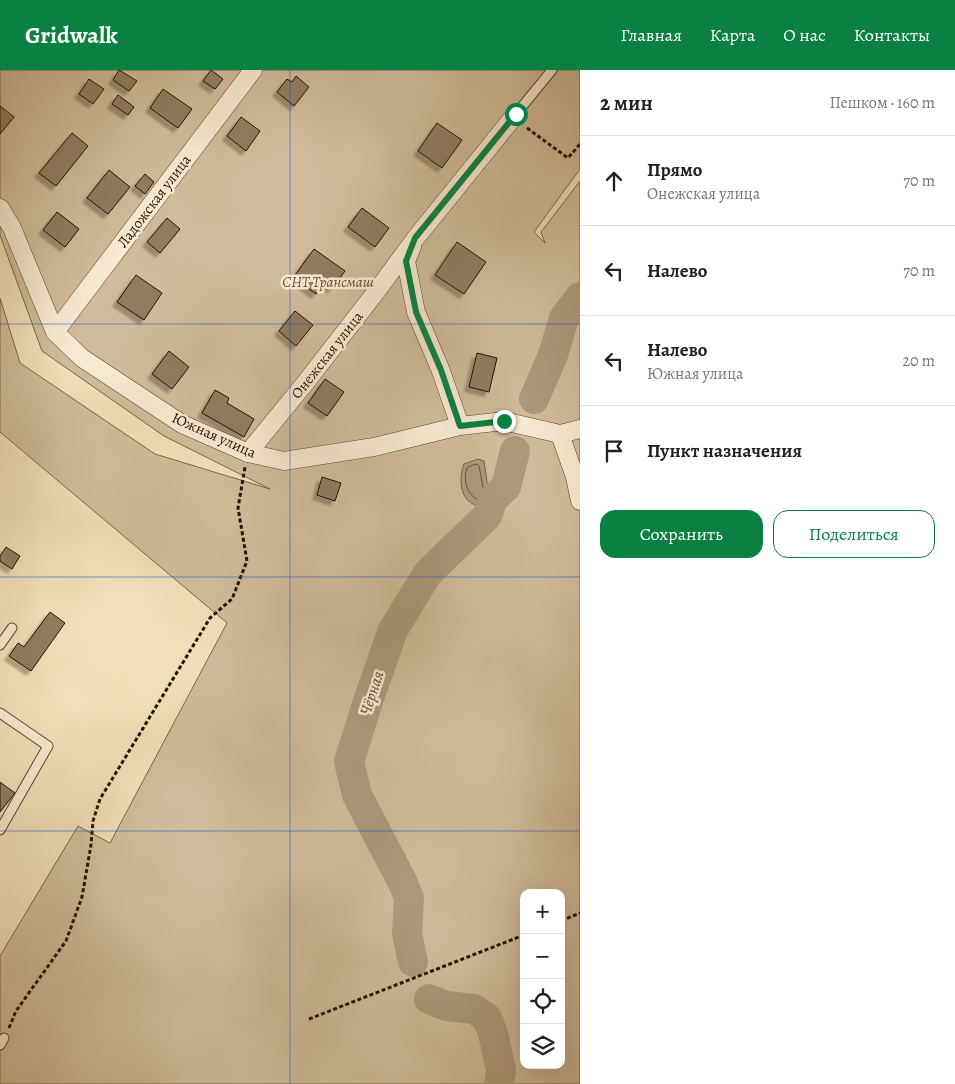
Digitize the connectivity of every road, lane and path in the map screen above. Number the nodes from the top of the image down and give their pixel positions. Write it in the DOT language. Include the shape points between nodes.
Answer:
graph roads {
  1 [pos="253,70"];
  2 [pos="552,70"];
  3 [pos="515,116"];
  4 [pos="580,144"];
  5 [pos="0,208"];
  6 [pos="415,238"];
  7 [pos="56,332"];
  8 [pos="460,426"];
  9 [pos="580,429"];
  10 [pos="560,434"];
  11 [pos="248,453"];
  12 [pos="580,501"];
  13 [pos="12,628"];
  14 [pos="0,645"];
  15 [pos="0,713"];
  16 [pos="0,830"];
  17 [pos="580,913"];
  18 [pos="565,919"];
  19 [pos="520,937"];
  20 [pos="310,1019"];
  21 [pos="2,1041"];
  1 -- 7 [label="street, Ладожская улица"];
  2 -- 3 [label="lane"];
  3 -- 4 [label="path" via="568,158"];
  3 -- 6 [label="street, Онежская улица"];
  5 -- 7 [label="street, Южная улица" via="12,228"];
  6 -- 8 [label="street" via="406,261 416,312"];
  6 -- 11 [label="street, Онежская улица"];
  7 -- 11 [label="street, Южная улица" via="82,358 182,424"];
  8 -- 10 [label="street, Южная улица" via="504,421"];
  8 -- 11 [label="street, Южная улица" via="374,447 284,461"];
  9 -- 10 [label="street"];
  10 -- 12 [label="street"];
  11 -- 21 [label="path" via="238,508 247,561 232,599 210,618 100,799 93,821 82,897 66,941 16,1011"];
  13 -- 14 [label="lane"];
  15 -- 16 [label="lane" via="48,746"];
  17 -- 18 [label="path"];
  19 -- 20 [label="path"];
}
